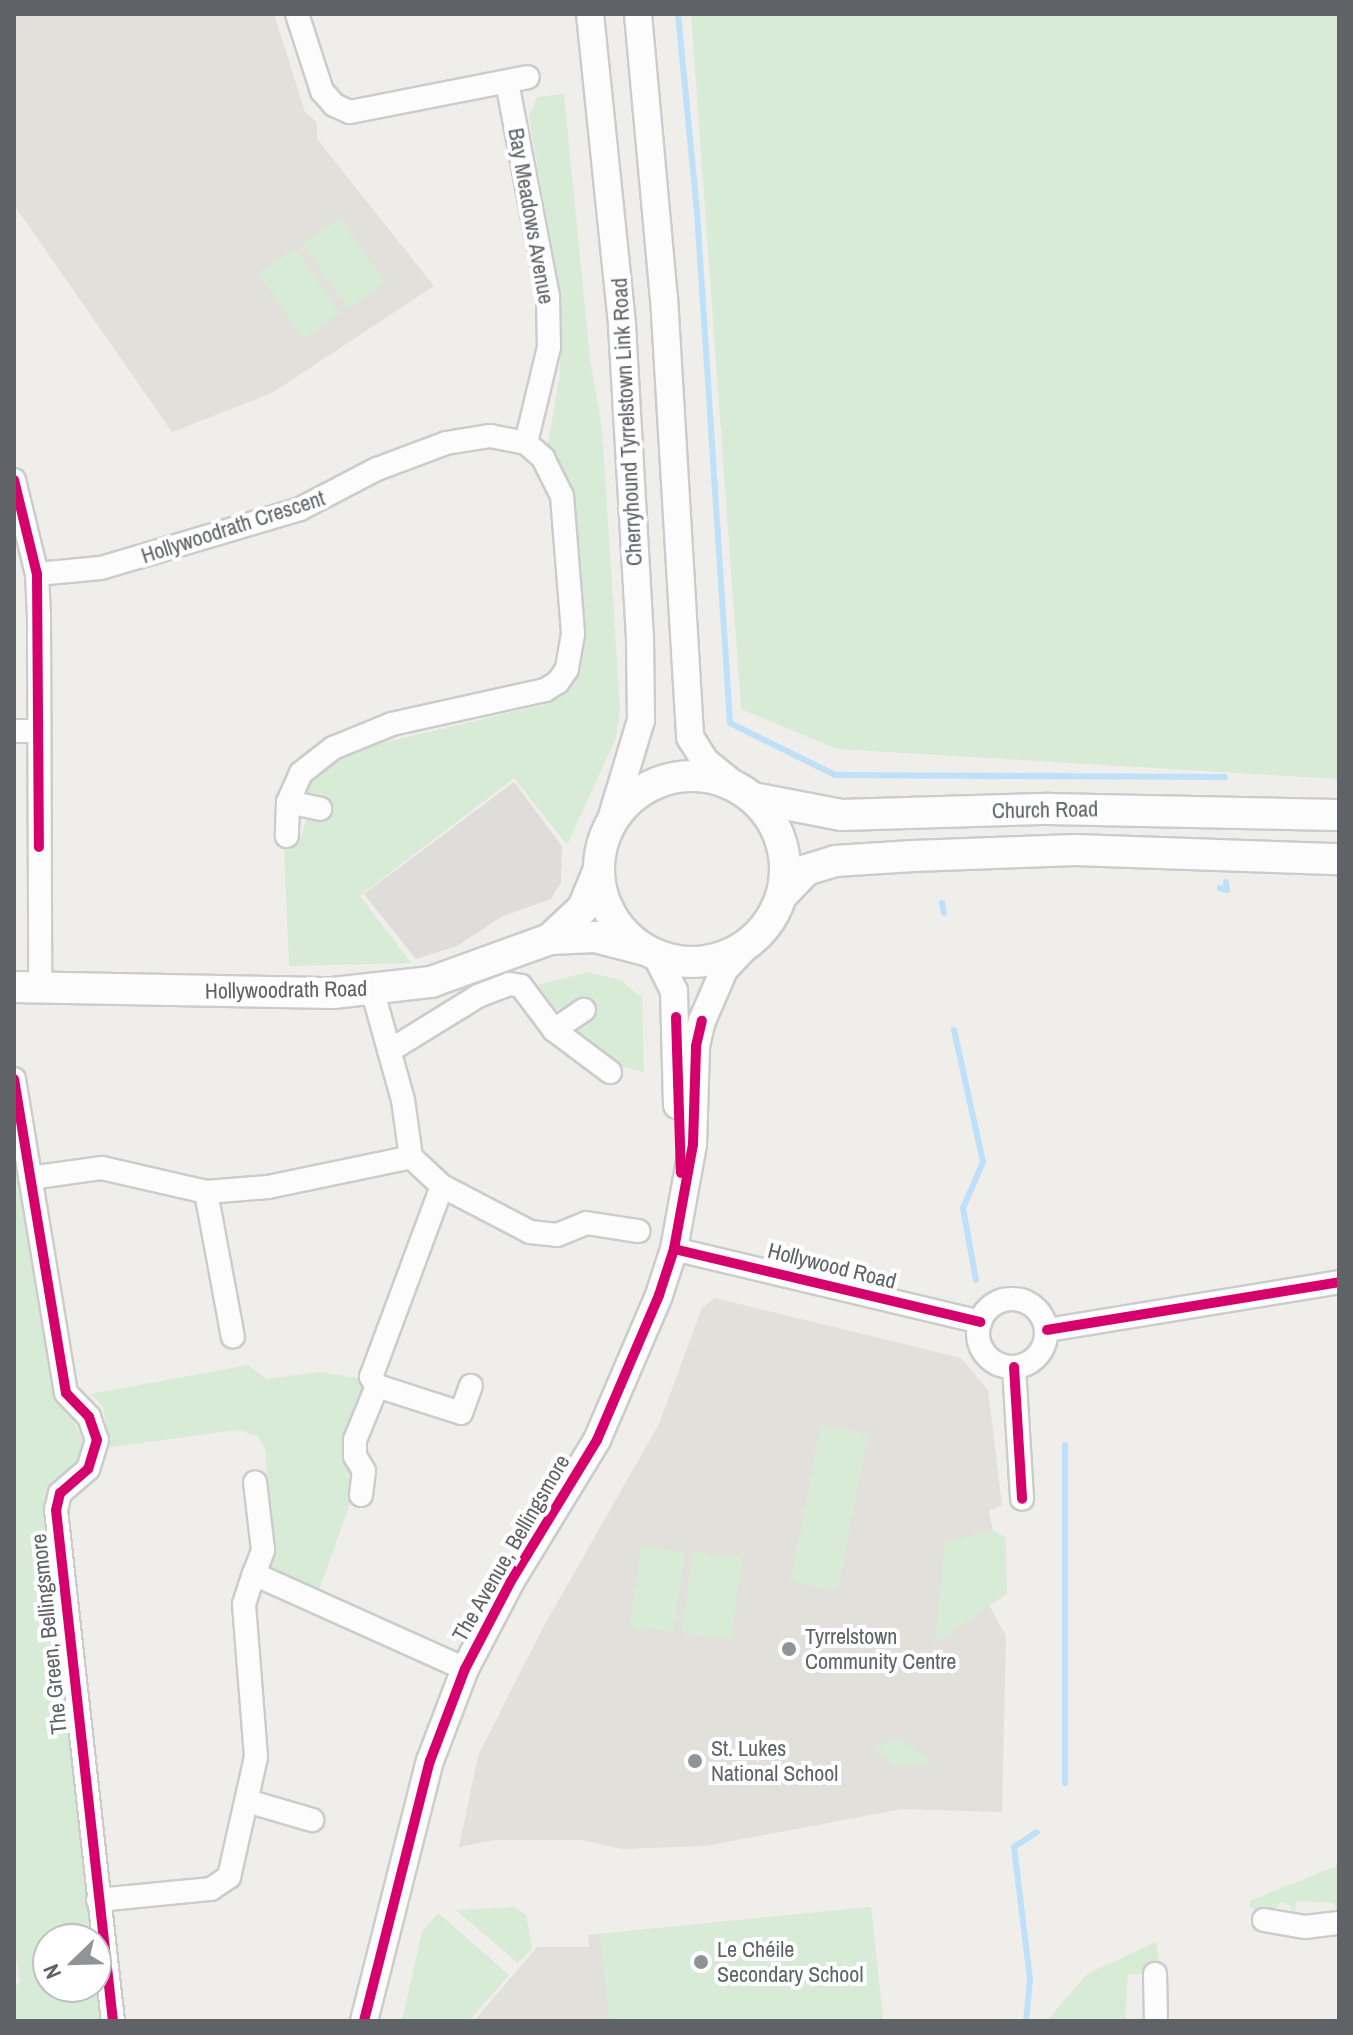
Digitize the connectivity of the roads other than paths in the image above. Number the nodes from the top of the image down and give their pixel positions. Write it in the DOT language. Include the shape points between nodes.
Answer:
graph roads {
  1 [pos="297,14"];
  2 [pos="590,14"];
  3 [pos="638,14"];
  4 [pos="526,443"];
  5 [pos="14,480"];
  6 [pos="37,574"];
  7 [pos="14,731"];
  8 [pos="39,731"];
  9 [pos="745,792"];
  10 [pos="288,802"];
  11 [pos="320,809"];
  12 [pos="1339,815"];
  13 [pos="609,826"];
  14 [pos="287,836"];
  15 [pos="1339,859"];
  16 [pos="599,869"];
  17 [pos="783,894"];
  18 [pos="550,939"];
  19 [pos="747,945"];
  20 [pos="649,952"];
  21 [pos="27,987"];
  22 [pos="372,989"];
  23 [pos="584,1010"];
  24 [pos="554,1030"];
  25 [pos="389,1051"];
  26 [pos="610,1072"];
  27 [pos="14,1079"];
  28 [pos="411,1157"];
  29 [pos="30,1178"];
  30 [pos="442,1186"];
  31 [pos="206,1192"];
  32 [pos="683,1193"];
  33 [pos="638,1231"];
  34 [pos="674,1249"];
  35 [pos="1339,1282"];
  36 [pos="980,1322"];
  37 [pos="1047,1330"];
  38 [pos="233,1337"];
  39 [pos="1014,1367"];
  40 [pos="377,1386"];
  41 [pos="471,1386"];
  42 [pos="255,1482"];
  43 [pos="361,1495"];
  44 [pos="1022,1499"];
  45 [pos="254,1574"];
  46 [pos="465,1669"];
  47 [pos="247,1801"];
  48 [pos="312,1820"];
  49 [pos="98,1900"];
  50 [pos="1264,1920"];
  51 [pos="1339,1923"];
  52 [pos="1155,1974"];
  53 [pos="113,2021"];
  54 [pos="364,2021"];
  55 [pos="1156,2021"];
  1 -- 4 [label="street, Bay Meadows Avenue" via="322,91 350,112 517,80 548,297 549,347"];
  2 -- 13 [label="street, Cherryhound Tyrrelstown Link Road" via="622,326 640,639 641,720"];
  3 -- 9 [label="street, Cherryhound Tyrrelstown Link Road" via="664,297 690,737 705,761"];
  4 -- 6 [label="street, Hollywoodrath Crescent" via="490,436 446,443 377,469 300,509 101,568"];
  4 -- 10 [label="street" via="543,458 562,496 573,634 567,669 545,690 392,724 333,748 301,773"];
  5 -- 6 [label="street"];
  6 -- 8 [label="street"];
  7 -- 8 [label="street"];
  8 -- 21 [label="street"];
  9 -- 12 [label="main road, Church Road" via="841,815 1049,809"];
  9 -- 13 [label="main road" via="708,777 679,776 638,794"];
  9 -- 17 [label="main road" via="782,841"];
  10 -- 11 [label="street"];
  10 -- 14 [label="street"];
  13 -- 16 [label="main road"];
  15 -- 17 [label="main road, Church Road" via="1075,850 913,856 835,861 806,870"];
  16 -- 18 [label="main road, Hollywoodrath Road" via="583,908"];
  16 -- 20 [label="main road" via="610,913"];
  17 -- 19 [label="main road" via="769,922"];
  18 -- 20 [label="main road, Hollywoodrath Road" via="595,937"];
  18 -- 22 [label="main road, Hollywoodrath Road" via="431,982"];
  19 -- 20 [label="main road" via="719,959 687,963"];
  19 -- 32 [label="street, The Avenue, Bellingsmore" via="724,970 702,1021 693,1144"];
  20 -- 32 [label="street, The Avenue, Bellingsmore" via="674,991"];
  21 -- 22 [label="main road, Hollywoodrath Road" via="285,993"];
  22 -- 25 [label="street"];
  23 -- 24 [label="street"];
  24 -- 25 [label="street" via="521,986 509,984 478,996"];
  24 -- 26 [label="street"];
  25 -- 28 [label="street"];
  27 -- 29 [label="street, The Green, Bellingsmore"];
  28 -- 30 [label="street"];
  28 -- 31 [label="street" via="268,1187"];
  29 -- 31 [label="street" via="102,1168"];
  29 -- 49 [label="street, The Green, Bellingsmore" via="66,1393 89,1417 97,1440 88,1469 60,1493 56,1510"];
  30 -- 33 [label="street" via="530,1232 557,1235 586,1223"];
  30 -- 40 [label="street" via="371,1377"];
  31 -- 38 [label="street"];
  32 -- 34 [label="street, The Avenue, Bellingsmore"];
  34 -- 36 [label="street, Hollywood Road"];
  34 -- 46 [label="street, The Avenue, Bellingsmore" via="597,1440 511,1581"];
  35 -- 37 [label="street"];
  36 -- 37 [label="street" via="994,1304 1016,1299 1037,1309"];
  36 -- 39 [label="street" via="985,1354"];
  37 -- 39 [label="street" via="1034,1359"];
  39 -- 44 [label="street"];
  40 -- 41 [label="street" via="461,1413"];
  40 -- 43 [label="street" via="355,1440 355,1456 364,1471"];
  42 -- 45 [label="street" via="263,1550"];
  45 -- 46 [label="street"];
  45 -- 47 [label="street" via="244,1604 257,1739"];
  46 -- 54 [label="street, The Avenue, Bellingsmore" via="430,1761"];
  47 -- 48 [label="street"];
  47 -- 49 [label="street" via="229,1877 220,1885"];
  49 -- 53 [label="street, The Green, Bellingsmore"];
  50 -- 51 [label="street" via="1305,1927"];
  52 -- 55 [label="street"];
}
